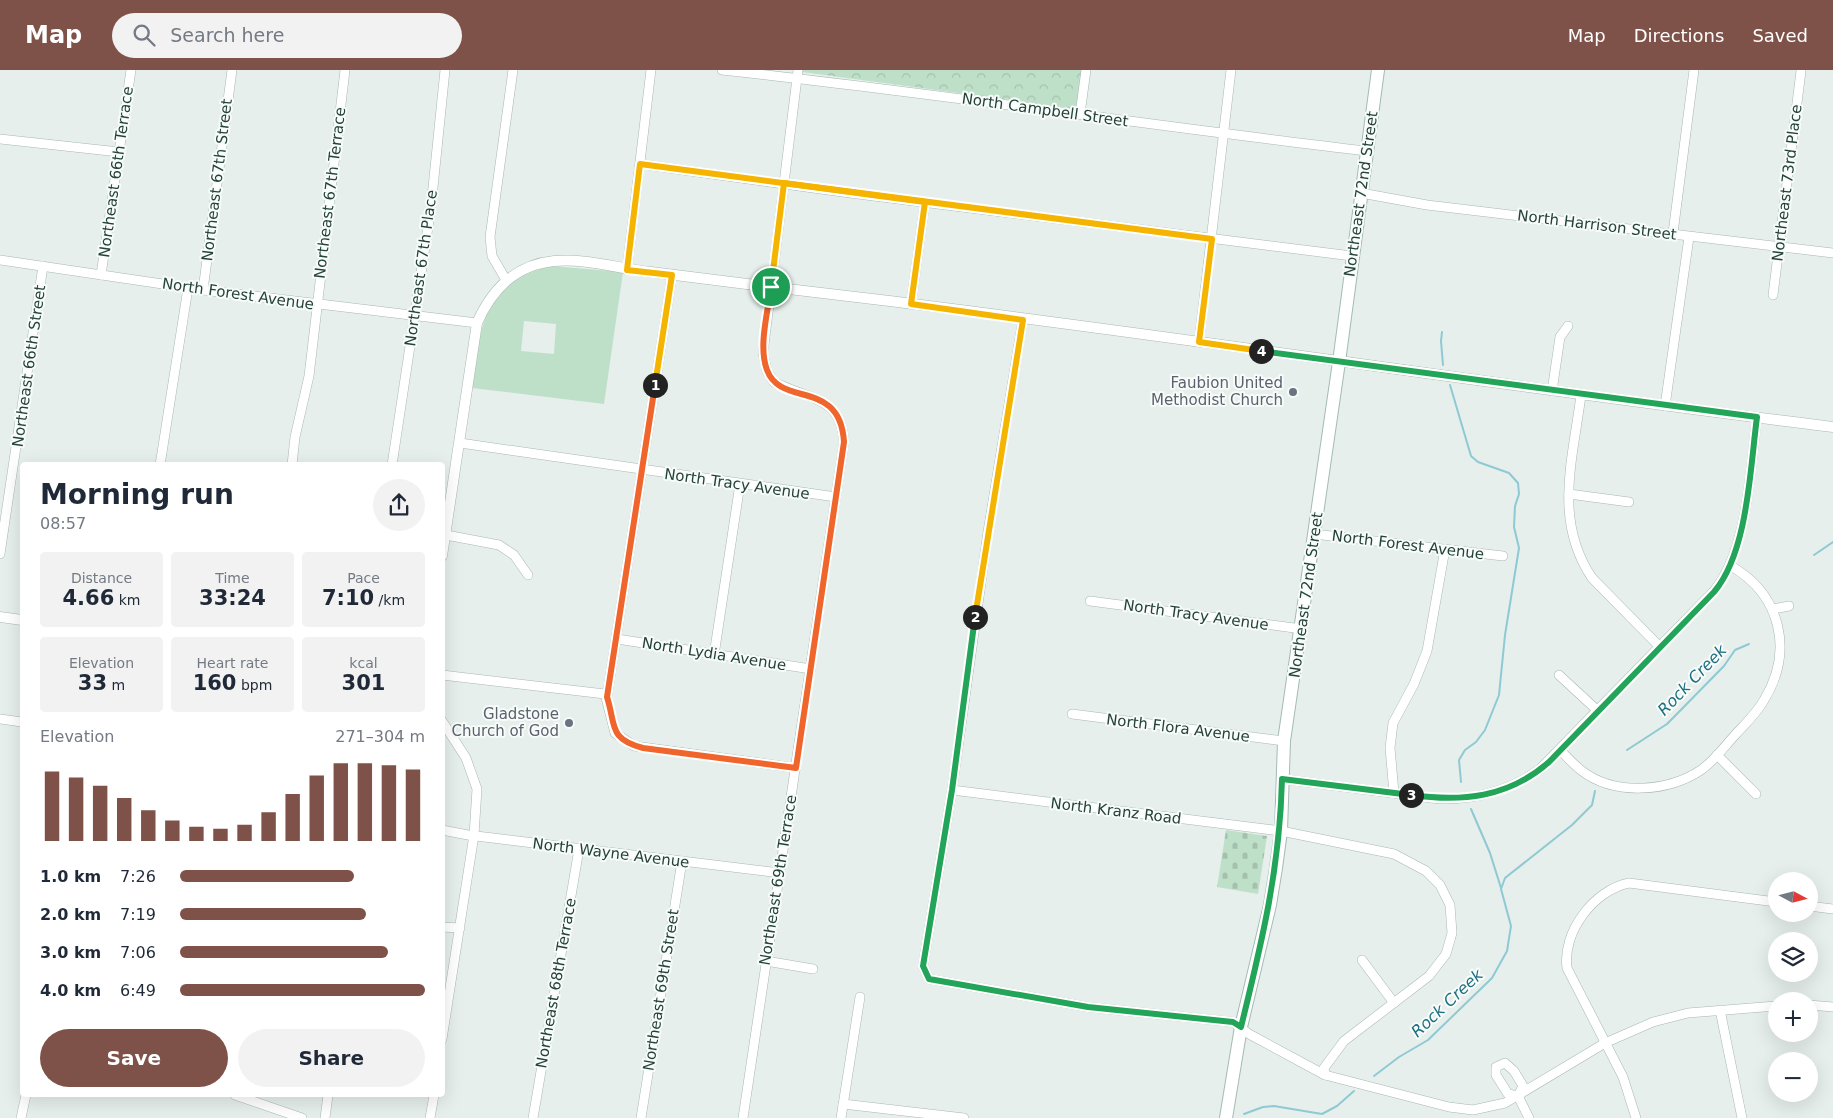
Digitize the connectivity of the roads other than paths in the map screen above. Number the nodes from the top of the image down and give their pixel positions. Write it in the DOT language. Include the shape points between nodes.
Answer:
graph roads {
  1 [pos="131,70"];
  2 [pos="232,70"];
  3 [pos="345,70"];
  4 [pos="445,70"];
  5 [pos="513,70"];
  6 [pos="652,70"];
  7 [pos="722,70"];
  8 [pos="1086,70"];
  9 [pos="1231,70"];
  10 [pos="1378,70"];
  11 [pos="1694,70"];
  12 [pos="1801,72"];
  13 [pos="798,74"];
  14 [pos="1080,114"];
  15 [pos="1224,135"];
  16 [pos="0,138"];
  17 [pos="1367,151"];
  18 [pos="119,152"];
  19 [pos="640,164"];
  20 [pos="784,183"];
  21 [pos="1361,193"];
  22 [pos="925,202"];
  23 [pos="1674,233"];
  24 [pos="1689,237"];
  25 [pos="1212,239"];
  26 [pos="1779,246"];
  27 [pos="1833,253"];
  28 [pos="1352,256"];
  29 [pos="0,260"];
  30 [pos="43,266"];
  31 [pos="627,270"];
  32 [pos="101,275"];
  33 [pos="672,275"];
  34 [pos="506,280"];
  35 [pos="771,287"];
  36 [pos="188,288"];
  37 [pos="203,290"];
  38 [pos="1772,295"];
  39 [pos="316,304"];
  40 [pos="911,304"];
  41 [pos="414,316"];
  42 [pos="1023,320"];
  43 [pos="477,323"];
  44 [pos="1568,326"];
  45 [pos="1199,342"];
  46 [pos="1339,362"];
  47 [pos="1552,391"];
  48 [pos="1581,395"];
  49 [pos="1665,406"];
  50 [pos="1757,417"];
  51 [pos="1833,427"];
  52 [pos="460,443"];
  53 [pos="160,462"];
  54 [pos="292,462"];
  55 [pos="392,462"];
  56 [pos="643,470"];
  57 [pos="740,484"];
  58 [pos="1569,494"];
  59 [pos="836,497"];
  60 [pos="1629,502"];
  61 [pos="1314,534"];
  62 [pos="446,536"];
  63 [pos="445,541"];
  64 [pos="1445,549"];
  65 [pos="0,554"];
  66 [pos="1503,556"];
  67 [pos="1731,566"];
  68 [pos="528,575"];
  69 [pos="1090,601"];
  70 [pos="1789,606"];
  71 [pos="1774,609"];
  72 [pos="0,617"];
  73 [pos="20,620"];
  74 [pos="1302,629"];
  75 [pos="617,639"];
  76 [pos="1660,647"];
  77 [pos="714,655"];
  78 [pos="811,669"];
  79 [pos="445,675"];
  80 [pos="1559,675"];
  81 [pos="607,697"];
  82 [pos="1598,712"];
  83 [pos="1072,714"];
  84 [pos="0,719"];
  85 [pos="20,722"];
  86 [pos="445,726"];
  87 [pos="1284,741"];
  88 [pos="1560,750"];
  89 [pos="1717,755"];
  90 [pos="796,768"];
  91 [pos="1282,779"];
  92 [pos="952,790"];
  93 [pos="1394,793"];
  94 [pos="1756,794"];
  95 [pos="445,830"];
  96 [pos="1281,831"];
  97 [pos="474,835"];
  98 [pos="579,849"];
  99 [pos="682,861"];
  100 [pos="780,873"];
  101 [pos="1768,901"];
  102 [pos="1818,907"];
  103 [pos="1833,909"];
  104 [pos="445,927"];
  105 [pos="460,928"];
  106 [pos="1362,960"];
  107 [pos="766,961"];
  108 [pos="813,969"];
  109 [pos="860,997"];
  110 [pos="1394,1003"];
  111 [pos="1818,1005"];
  112 [pos="1833,1006"];
  113 [pos="1768,1007"];
  114 [pos="1720,1010"];
  115 [pos="445,1020"];
  116 [pos="1241,1027"];
  117 [pos="1605,1043"];
  118 [pos="1325,1075"];
  119 [pos="1518,1096"];
  120 [pos="25,1097"];
  121 [pos="242,1097"];
  122 [pos="328,1097"];
  123 [pos="434,1097"];
  124 [pos="843,1104"];
  125 [pos="20,1118"];
  126 [pos="302,1118"];
  127 [pos="325,1118"];
  128 [pos="430,1118"];
  129 [pos="533,1118"];
  130 [pos="641,1118"];
  131 [pos="743,1118"];
  132 [pos="841,1118"];
  133 [pos="964,1118"];
  134 [pos="1226,1118"];
  135 [pos="1529,1118"];
  136 [pos="1636,1118"];
  137 [pos="1742,1118"];
  1 -- 18 [label="street, Northeast 66th Terrace"];
  2 -- 37 [label="street, Northeast 67th Street"];
  3 -- 39 [label="street, Northeast 67th Terrace"];
  4 -- 41 [label="street, Northeast 67th Place" via="431,208"];
  5 -- 34 [label="street" via="490,238 492,256"];
  6 -- 19 [label="street"];
  7 -- 13 [label="street, North Campbell Street"];
  8 -- 14 [label="street"];
  9 -- 15 [label="street"];
  10 -- 17 [label="main road, Northeast 72nd Street"];
  11 -- 23 [label="street"];
  12 -- 26 [label="street, Northeast 73rd Place"];
  13 -- 14 [label="street, North Campbell Street"];
  13 -- 20 [label="street"];
  14 -- 15 [label="street, North Campbell Street"];
  15 -- 17 [label="street, North Campbell Street"];
  15 -- 25 [label="street"];
  16 -- 18 [label="street"];
  17 -- 21 [label="main road, Northeast 72nd Street"];
  18 -- 32 [label="street, Northeast 66th Terrace"];
  19 -- 20 [label="street"];
  19 -- 31 [label="street"];
  20 -- 22 [label="street"];
  20 -- 35 [label="street"];
  21 -- 23 [label="street, North Harrison Street" via="1427,205"];
  21 -- 28 [label="main road, Northeast 72nd Street"];
  22 -- 25 [label="street"];
  22 -- 40 [label="street"];
  23 -- 24 [label="street, North Harrison Street"];
  24 -- 26 [label="street, North Harrison Street"];
  24 -- 49 [label="street"];
  25 -- 28 [label="street"];
  25 -- 45 [label="street"];
  26 -- 27 [label="street, North Harrison Street"];
  26 -- 38 [label="street, Northeast 73rd Place"];
  28 -- 46 [label="main road, Northeast 72nd Street"];
  29 -- 30 [label="street, North Forest Avenue"];
  30 -- 32 [label="street, North Forest Avenue"];
  30 -- 65 [label="street, Northeast 66th Street"];
  31 -- 33 [label="street"];
  31 -- 34 [label="street" via="554,261 519,271"];
  32 -- 36 [label="street, North Forest Avenue"];
  33 -- 35 [label="street"];
  33 -- 56 [label="street"];
  34 -- 43 [label="street" via="488,300"];
  35 -- 40 [label="street"];
  35 -- 59 [label="street, Northeast 69th Terrace" via="763,353 771,379 819,399 832,408 842,426 844,442"];
  36 -- 37 [label="street, North Forest Avenue"];
  36 -- 53 [label="street"];
  37 -- 39 [label="street, North Forest Avenue"];
  39 -- 41 [label="street, North Forest Avenue"];
  39 -- 54 [label="street, Northeast 67th Terrace" via="308,376"];
  40 -- 42 [label="street"];
  41 -- 43 [label="street, North Forest Avenue"];
  41 -- 55 [label="street, Northeast 67th Place"];
  42 -- 45 [label="street"];
  42 -- 92 [label="street" via="988,532"];
  43 -- 52 [label="street"];
  44 -- 47 [label="street" via="1560,337"];
  45 -- 46 [label="street"];
  46 -- 47 [label="street"];
  46 -- 61 [label="main road, Northeast 72nd Street"];
  47 -- 48 [label="street"];
  48 -- 49 [label="street"];
  48 -- 58 [label="street"];
  49 -- 50 [label="street"];
  50 -- 51 [label="street"];
  50 -- 67 [label="street" via="1740,541"];
  52 -- 56 [label="street, North Tracy Avenue"];
  52 -- 62 [label="street"];
  56 -- 57 [label="street, North Tracy Avenue"];
  56 -- 75 [label="street"];
  57 -- 59 [label="street, North Tracy Avenue"];
  57 -- 77 [label="street"];
  58 -- 60 [label="street"];
  58 -- 76 [label="street" via="1570,528 1584,565 1602,589"];
  59 -- 78 [label="street, Northeast 69th Terrace"];
  61 -- 64 [label="street, North Forest Avenue"];
  61 -- 74 [label="main road, Northeast 72nd Street"];
  62 -- 63 [label="street"];
  62 -- 68 [label="street" via="499,545 514,556"];
  64 -- 66 [label="street, North Forest Avenue"];
  64 -- 93 [label="street" via="1427,651 1414,684 1393,722 1390,748"];
  67 -- 71 [label="street" via="1752,581"];
  67 -- 76 [label="street" via="1714,592"];
  69 -- 74 [label="street, North Tracy Avenue"];
  70 -- 71 [label="street"];
  71 -- 89 [label="street" via="1779,644 1772,684 1759,708"];
  72 -- 73 [label="street"];
  74 -- 87 [label="main road, Northeast 72nd Street"];
  75 -- 77 [label="street, North Lydia Avenue"];
  75 -- 81 [label="street"];
  76 -- 82 [label="street"];
  77 -- 78 [label="street, North Lydia Avenue"];
  78 -- 90 [label="street, Northeast 69th Terrace"];
  79 -- 81 [label="street" via="605,694"];
  80 -- 82 [label="street"];
  81 -- 90 [label="street" via="616,733 634,746"];
  82 -- 88 [label="street"];
  83 -- 87 [label="street, North Flora Avenue"];
  84 -- 85 [label="street"];
  86 -- 97 [label="street" via="466,758 477,789"];
  87 -- 91 [label="main road, Northeast 72nd Street"];
  88 -- 89 [label="street" via="1593,777 1620,785 1652,788 1689,777"];
  88 -- 93 [label="street" via="1531,776 1485,794 1449,799"];
  89 -- 94 [label="street"];
  90 -- 100 [label="street, Northeast 69th Terrace"];
  91 -- 93 [label="street"];
  91 -- 96 [label="main road, Northeast 72nd Street"];
  92 -- 96 [label="street, North Kranz Road"];
  92 -- 116 [label="street" via="924,971 929,979 1088,1007 1209,1018 1233,1022"];
  95 -- 97 [label="street, North Wayne Avenue"];
  96 -- 110 [label="street, North Kranz Road" via="1394,854 1417,865 1440,885 1452,916 1450,945 1436,970"];
  96 -- 116 [label="main road, Northeast 72nd Street" via="1270,905"];
  97 -- 98 [label="street, North Wayne Avenue"];
  97 -- 105 [label="street"];
  98 -- 99 [label="street, North Wayne Avenue"];
  98 -- 129 [label="street, Northeast 68th Terrace"];
  99 -- 100 [label="street, North Wayne Avenue"];
  99 -- 130 [label="street, Northeast 69th Street"];
  100 -- 107 [label="street, Northeast 69th Terrace"];
  101 -- 117 [label="street" via="1640,883 1619,885 1602,894 1584,913 1568,944 1566,959 1567,968"];
  102 -- 103 [label="street"];
  104 -- 105 [label="street"];
  105 -- 115 [label="street"];
  106 -- 110 [label="street"];
  107 -- 108 [label="street"];
  107 -- 131 [label="street, Northeast 69th Terrace"];
  109 -- 124 [label="street"];
  110 -- 118 [label="street, North Kranz Road" via="1344,1041 1324,1068"];
  111 -- 112 [label="street"];
  113 -- 114 [label="street"];
  114 -- 117 [label="street" via="1688,1013 1653,1022"];
  114 -- 137 [label="street"];
  116 -- 118 [label="street"];
  116 -- 134 [label="main road, Northeast 72nd Street"];
  117 -- 119 [label="street"];
  117 -- 136 [label="street" via="1623,1077"];
  118 -- 119 [label="street" via="1458,1109 1487,1108"];
  119 -- 135 [label="street"];
  120 -- 125 [label="street"];
  121 -- 126 [label="street"];
  122 -- 127 [label="street"];
  123 -- 128 [label="street"];
  124 -- 132 [label="street"];
  124 -- 133 [label="street"];
}
